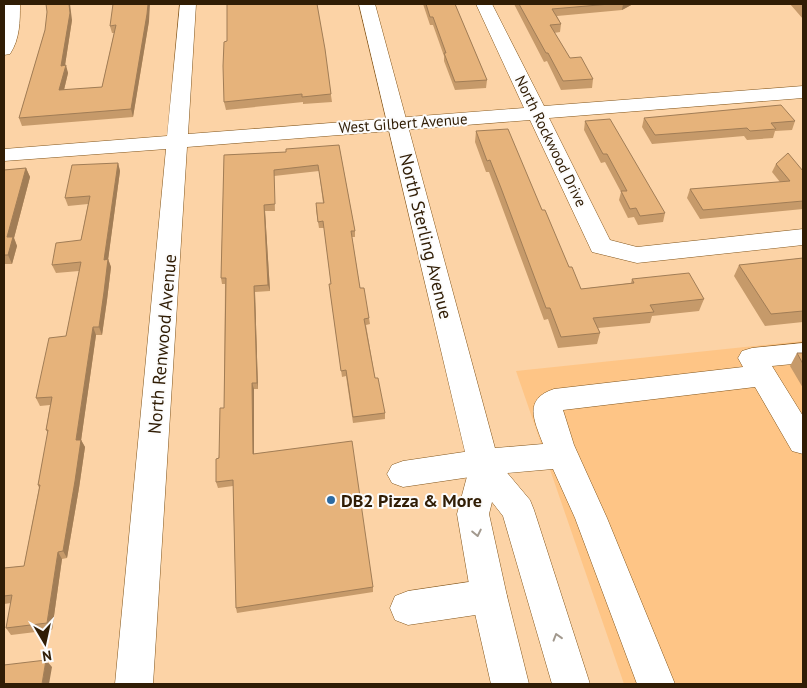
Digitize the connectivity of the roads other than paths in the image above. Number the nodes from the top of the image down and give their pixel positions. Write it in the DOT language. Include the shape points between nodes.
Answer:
graph roads {
  1 [pos="12,4"];
  2 [pos="188,4"];
  3 [pos="367,4"];
  4 [pos="484,4"];
  5 [pos="4,50"];
  6 [pos="803,92"];
  7 [pos="538,113"];
  8 [pos="396,124"];
  9 [pos="179,140"];
  10 [pos="4,155"];
  11 [pos="803,236"];
  12 [pos="803,352"];
  13 [pos="763,375"];
  14 [pos="803,442"];
  15 [pos="563,455"];
  16 [pos="485,466"];
  17 [pos="403,474"];
  18 [pos="489,596"];
  19 [pos="408,608"];
  20 [pos="134,684"];
  21 [pos="510,684"];
  22 [pos="571,684"];
  23 [pos="656,684"];
  1 -- 5 [label="street" via="10,33"];
  2 -- 9 [label="street, North Renwood Avenue"];
  3 -- 8 [label="street, North Sterling Avenue"];
  4 -- 7 [label="street, North Rockwood Drive"];
  6 -- 7 [label="street, West Gilbert Avenue"];
  7 -- 8 [label="street, West Gilbert Avenue"];
  7 -- 11 [label="street, North Rockwood Drive" via="601,246 637,255"];
  8 -- 9 [label="street, West Gilbert Avenue"];
  8 -- 16 [label="street, North Sterling Avenue"];
  9 -- 10 [label="street, West Gilbert Avenue"];
  9 -- 20 [label="street, North Renwood Avenue"];
  12 -- 13 [label="street" via="752,358"];
  13 -- 14 [label="street"];
  13 -- 15 [label="street" via="554,400 548,405 548,414"];
  15 -- 16 [label="street"];
  15 -- 23 [label="street"];
  16 -- 17 [label="street"];
  16 -- 18 [label="street, one-way" via="473,514"];
  22 -- 16 [label="street, North Sterling Avenue, one-way" via="518,510"];
  18 -- 19 [label="street"];
  18 -- 21 [label="street"];
}
